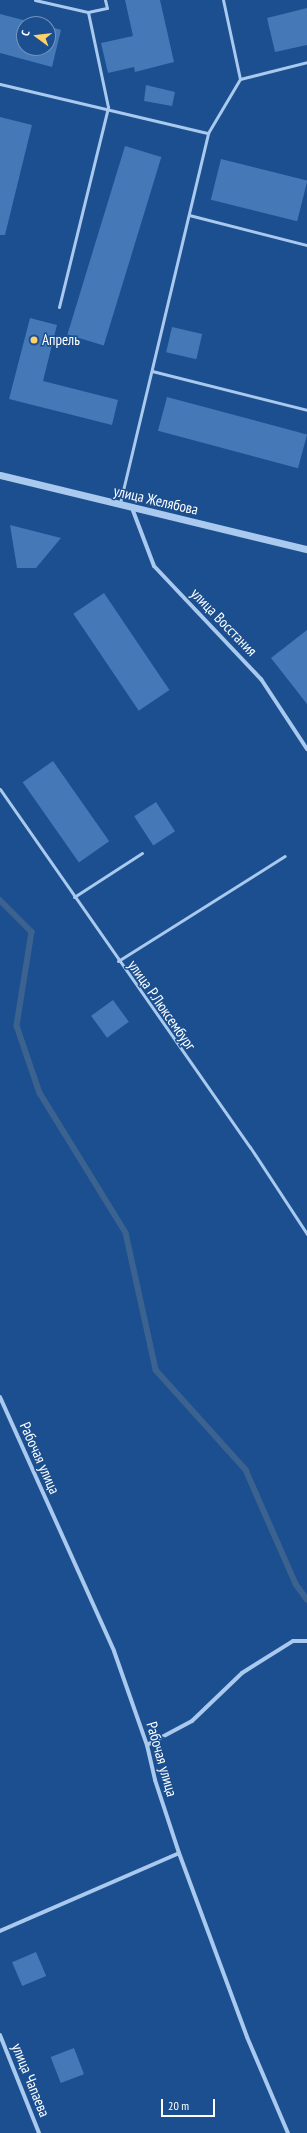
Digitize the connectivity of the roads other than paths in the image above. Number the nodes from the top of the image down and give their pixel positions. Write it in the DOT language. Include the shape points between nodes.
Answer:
graph roads {
  1 [pos="35,0"];
  2 [pos="105,0"];
  3 [pos="223,0"];
  4 [pos="88,12"];
  5 [pos="307,62"];
  6 [pos="240,79"];
  7 [pos="0,84"];
  8 [pos="108,107"];
  9 [pos="208,133"];
  10 [pos="189,215"];
  11 [pos="307,245"];
  12 [pos="59,307"];
  13 [pos="152,371"];
  14 [pos="307,410"];
  15 [pos="0,475"];
  16 [pos="119,505"];
  17 [pos="132,508"];
  18 [pos="307,549"];
  19 [pos="307,749"];
  20 [pos="0,789"];
  21 [pos="142,853"];
  22 [pos="285,856"];
  23 [pos="74,897"];
  24 [pos="118,961"];
  25 [pos="307,1234"];
  26 [pos="0,1397"];
  27 [pos="307,1641"];
  28 [pos="147,1745"];
  29 [pos="179,1853"];
  30 [pos="0,1931"];
  31 [pos="0,2035"];
  32 [pos="39,2133"];
  33 [pos="288,2133"];
  1 -- 4 [label="lane"];
  2 -- 4 [label="lane" via="106,8"];
  3 -- 6 [label="lane"];
  4 -- 8 [label="lane"];
  5 -- 6 [label="lane"];
  6 -- 9 [label="lane"];
  7 -- 8 [label="lane"];
  8 -- 9 [label="lane"];
  8 -- 12 [label="lane"];
  9 -- 10 [label="lane"];
  10 -- 11 [label="lane"];
  10 -- 13 [label="lane"];
  13 -- 14 [label="lane"];
  13 -- 16 [label="lane"];
  15 -- 16 [label="street, улица Желябова"];
  16 -- 17 [label="street, улица Желябова"];
  17 -- 18 [label="street, улица Желябова"];
  17 -- 19 [label="street, улица Восстания" via="154,566 261,679"];
  20 -- 23 [label="lane, улица Р.Люксембург"];
  21 -- 23 [label="lane"];
  22 -- 24 [label="lane"];
  23 -- 24 [label="lane, улица Р.Люксембург"];
  24 -- 25 [label="lane, улица Р.Люксембург" via="250,1147"];
  26 -- 28 [label="street, Рабочая улица" via="114,1651"];
  27 -- 28 [label="street" via="293,1641 242,1673 192,1721"];
  28 -- 29 [label="street, Рабочая улица" via="154,1780"];
  29 -- 30 [label="street"];
  29 -- 33 [label="street, Рабочая улица" via="247,2037"];
  31 -- 32 [label="street, улица Чапаева"];
}
